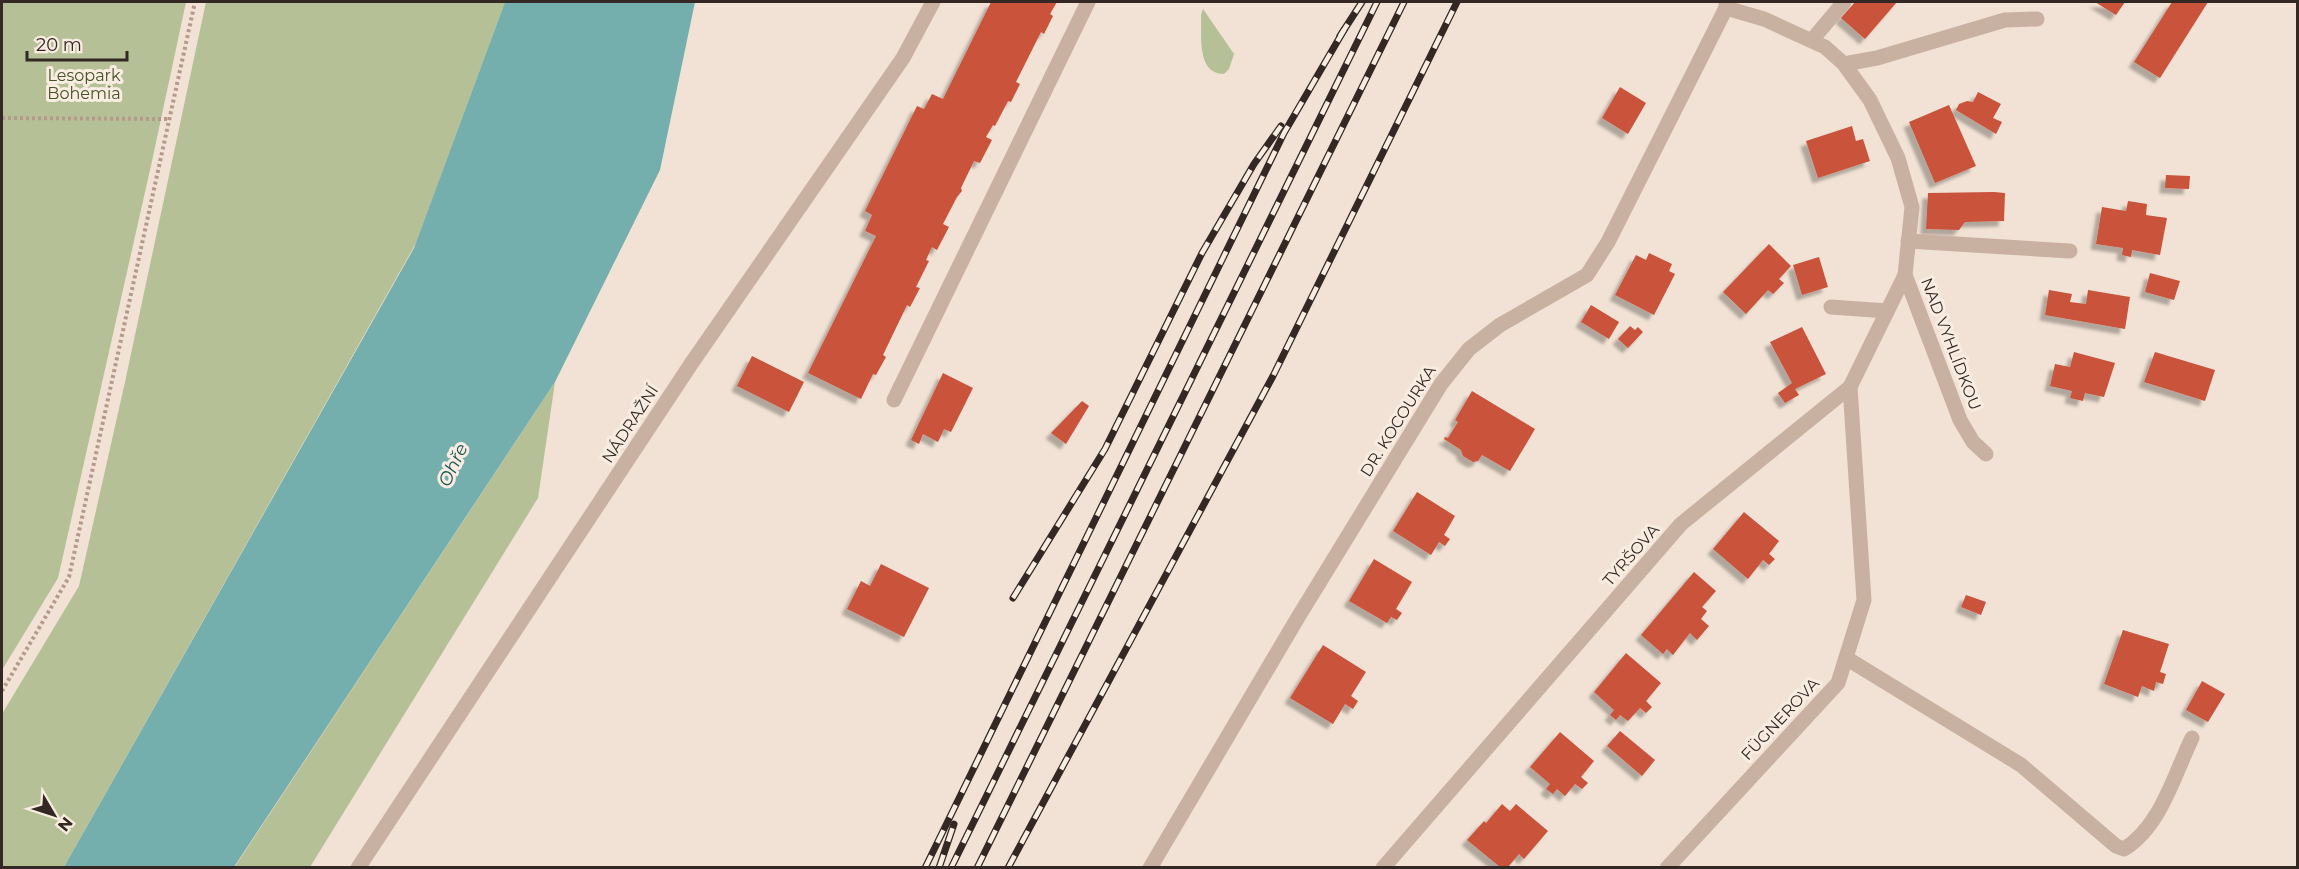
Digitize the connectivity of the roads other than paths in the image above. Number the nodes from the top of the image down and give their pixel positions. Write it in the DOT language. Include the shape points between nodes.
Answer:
graph roads {
  1 [pos="933,2"];
  2 [pos="1088,2"];
  3 [pos="1844,2"];
  4 [pos="1726,5"];
  5 [pos="2037,19"];
  6 [pos="1812,40"];
  7 [pos="1844,64"];
  8 [pos="1908,241"];
  9 [pos="2070,251"];
  10 [pos="1905,274"];
  11 [pos="1831,307"];
  12 [pos="1887,310"];
  13 [pos="1850,387"];
  14 [pos="894,400"];
  15 [pos="1986,453"];
  16 [pos="1846,658"];
  17 [pos="2192,738"];
  18 [pos="358,867"];
  19 [pos="1150,867"];
  20 [pos="1383,867"];
  21 [pos="1667,867"];
  1 -- 18 [label="street, NÁDRAŽNÍ" via="903,58 691,364"];
  2 -- 14 [label="street"];
  3 -- 6 [label="street"];
  4 -- 6 [label="street, NAD VYHLÍDKOU"];
  4 -- 19 [label="street, DR. KOCOURKA" via="1608,242 1587,275 1500,326 1469,349 1441,384"];
  5 -- 7 [label="street" via="2005,20"];
  6 -- 7 [label="street, NAD VYHLÍDKOU"];
  7 -- 8 [label="street, NAD VYHLÍDKOU" via="1870,100 1898,158 1912,207"];
  8 -- 9 [label="street"];
  8 -- 10 [label="street, NAD VYHLÍDKOU"];
  10 -- 12 [label="street, TYRŠOVA"];
  10 -- 15 [label="street, NAD VYHLÍDKOU" via="1960,420 1973,442"];
  11 -- 12 [label="street"];
  12 -- 13 [label="street, TYRŠOVA"];
  13 -- 16 [label="street, FÜGNEROVA" via="1864,600"];
  13 -- 20 [label="street, TYRŠOVA" via="1681,524"];
  16 -- 17 [label="street" via="2021,765 2124,849 2140,837 2155,817"];
  16 -- 21 [label="street, FÜGNEROVA" via="1838,683"];
}
